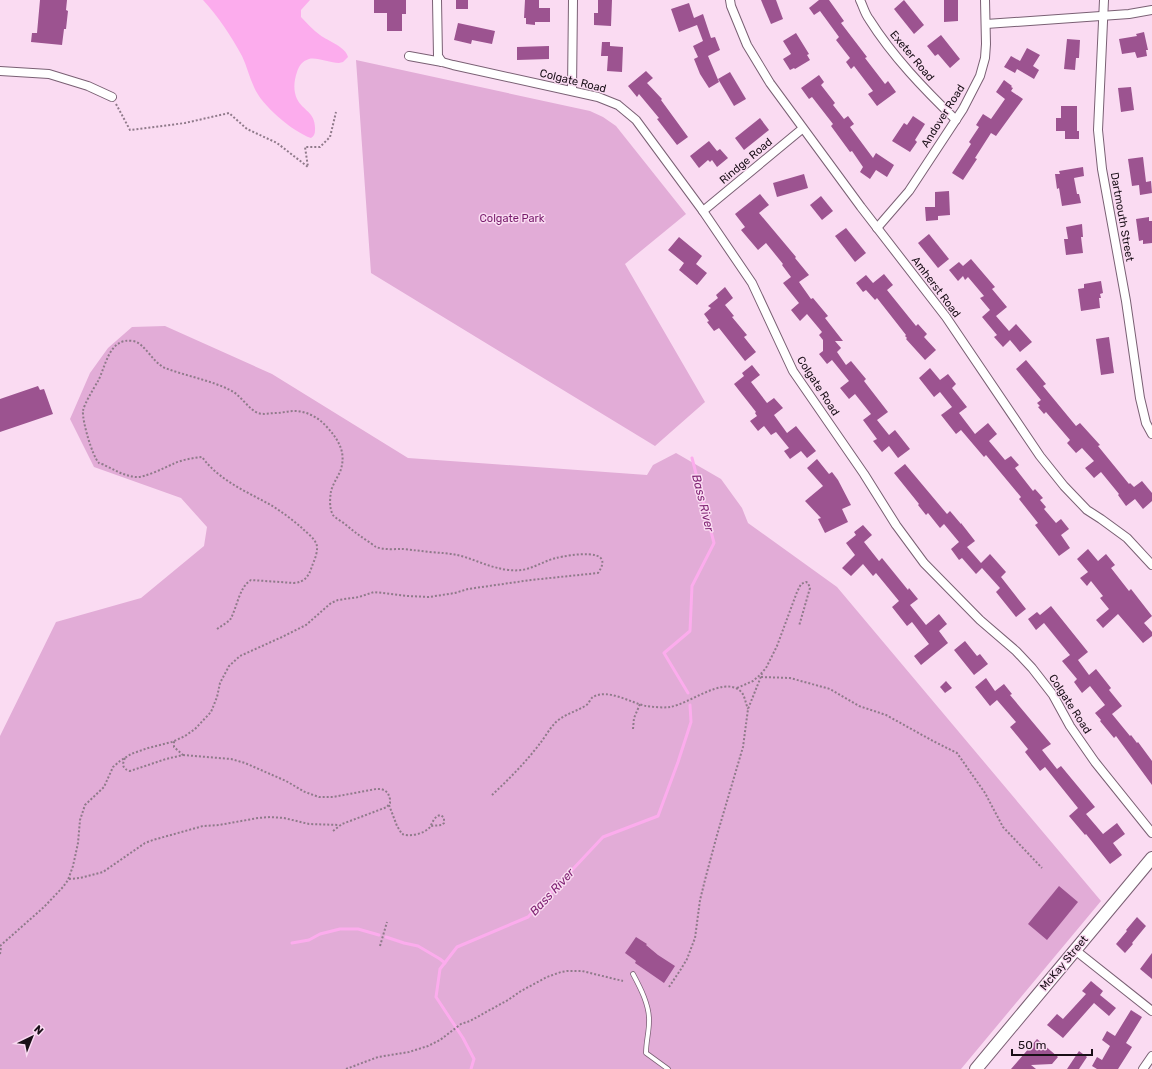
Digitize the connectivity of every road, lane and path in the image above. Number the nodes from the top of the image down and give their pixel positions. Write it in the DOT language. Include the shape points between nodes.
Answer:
graph roads {
  1 [pos="437,0"];
  2 [pos="572,0"];
  3 [pos="730,0"];
  4 [pos="860,0"];
  5 [pos="985,0"];
  6 [pos="1104,0"];
  7 [pos="1152,10"];
  8 [pos="1103,16"];
  9 [pos="986,24"];
  10 [pos="409,56"];
  11 [pos="442,62"];
  12 [pos="0,71"];
  13 [pos="572,90"];
  14 [pos="112,97"];
  15 [pos="336,112"];
  16 [pos="956,120"];
  17 [pos="802,129"];
  18 [pos="703,211"];
  19 [pos="877,228"];
  20 [pos="1152,434"];
  21 [pos="1152,565"];
  22 [pos="800,626"];
  23 [pos="217,630"];
  24 [pos="762,674"];
  25 [pos="761,677"];
  26 [pos="737,688"];
  27 [pos="640,704"];
  28 [pos="748,709"];
  29 [pos="633,729"];
  30 [pos="174,741"];
  31 [pos="183,755"];
  32 [pos="126,757"];
  33 [pos="492,795"];
  34 [pos="388,805"];
  35 [pos="339,825"];
  36 [pos="430,826"];
  37 [pos="334,831"];
  38 [pos="1152,833"];
  39 [pos="1152,858"];
  40 [pos="1042,868"];
  41 [pos="68,879"];
  42 [pos="387,922"];
  43 [pos="0,946"];
  44 [pos="380,946"];
  45 [pos="1075,950"];
  46 [pos="0,954"];
  47 [pos="633,974"];
  48 [pos="623,981"];
  49 [pos="669,987"];
  50 [pos="1152,1010"];
  51 [pos="1152,1056"];
  52 [pos="346,1069"];
  53 [pos="668,1069"];
  54 [pos="976,1069"];
  55 [pos="1143,1069"];
  1 -- 11 [label="street" via="438,56"];
  2 -- 13 [label="street"];
  3 -- 17 [label="street, Amherst Road" via="747,45"];
  4 -- 16 [label="street, Exeter Road" via="868,18 892,51"];
  5 -- 9 [label="street, Andover Road"];
  6 -- 8 [label="street, Dartmouth Street"];
  7 -- 8 [label="street"];
  8 -- 9 [label="street"];
  8 -- 20 [label="street, Dartmouth Street" via="1098,130 1102,169 1140,398 1146,423"];
  9 -- 16 [label="street, Andover Road" via="985,58 980,76"];
  10 -- 11 [label="street, Colgate Road"];
  11 -- 13 [label="street, Colgate Road"];
  12 -- 14 [label="street" via="49,74 88,86"];
  13 -- 18 [label="street, Colgate Road" via="618,106 636,120"];
  14 -- 15 [label="path" via="130,130 185,123 229,113 247,129 277,143 308,167 305,147 320,147 330,137"];
  16 -- 19 [label="street, Andover Road" via="909,191"];
  17 -- 18 [label="street, Rindge Road"];
  17 -- 19 [label="street, Amherst Road"];
  18 -- 38 [label="street, Colgate Road" via="752,283 793,372 896,525 924,563 1032,668 1053,695 1070,726 1095,762"];
  19 -- 21 [label="street, Amherst Road" via="946,317 1040,456 1064,486 1087,510 1127,538"];
  22 -- 24 [label="path" via="810,588 806,582 801,584 797,592 774,653"];
  23 -- 30 [label="path" via="230,620 244,589 251,580 300,583 306,579 314,560 316,544 314,539 290,518 221,477 202,457 179,462 139,477 120,474 99,462 89,442 83,409 108,356 121,342 131,341 139,344 165,368 213,382 236,393 259,413 295,411 311,415 325,424 343,454 340,472 330,495 333,515 376,547 457,554 510,570 521,570 569,556 592,554 601,558 603,563 598,573 531,580 429,597 374,592 338,600 306,625 234,660 220,682 211,712 195,729"];
  24 -- 25 [label="path"];
  24 -- 26 [label="path"];
  25 -- 28 [label="path"];
  25 -- 40 [label="path" via="790,678 830,689 859,706 886,715 957,753 985,793 1003,827"];
  26 -- 27 [label="path" via="723,687 671,707"];
  26 -- 28 [label="path" via="743,693"];
  27 -- 29 [label="path" via="634,718"];
  27 -- 33 [label="path" via="612,695 594,697 586,706 556,722 518,770"];
  28 -- 49 [label="path" via="743,747 706,876 695,938 682,969"];
  30 -- 31 [label="path" via="174,747"];
  30 -- 32 [label="path"];
  31 -- 32 [label="path" via="130,771 124,767"];
  31 -- 34 [label="path" via="245,762 319,797 381,789 389,796"];
  32 -- 41 [label="path" via="114,767 104,787 85,805"];
  34 -- 35 [label="path"];
  34 -- 36 [label="path" via="402,834 416,834"];
  35 -- 37 [label="path"];
  35 -- 41 [label="path" via="309,824 284,818 261,817 203,826 145,843 103,872"];
  36 -- 36 [label="path" via="438,815 444,818 442,825"];
  39 -- 45 [label="main road, McKay Street"];
  41 -- 43 [label="path" via="48,904"];
  42 -- 44 [label="path"];
  43 -- 46 [label="path"];
  45 -- 50 [label="street"];
  45 -- 54 [label="main road, McKay Street"];
  47 -- 53 [label="lane" via="648,1011 646,1053"];
  48 -- 52 [label="path" via="582,971 561,972 547,977 488,1012 461,1024 428,1046"];
  51 -- 55 [label="street"];
}
